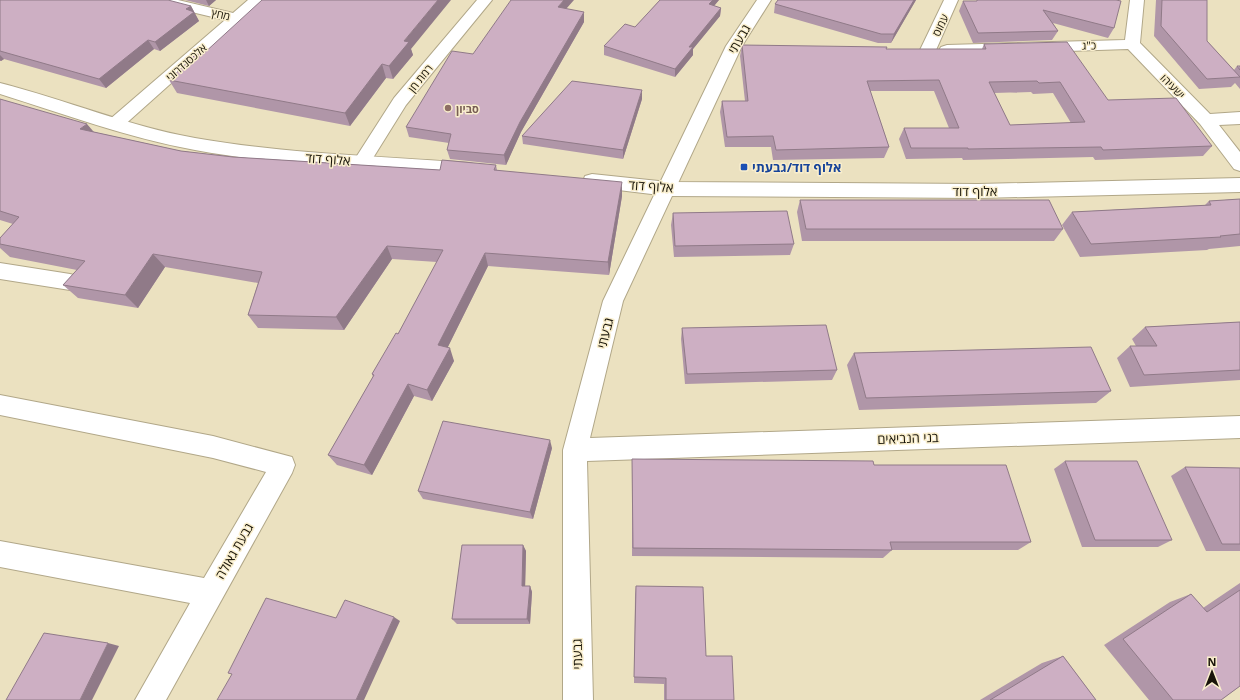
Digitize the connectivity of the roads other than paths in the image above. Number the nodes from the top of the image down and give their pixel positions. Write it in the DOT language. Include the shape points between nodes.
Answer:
graph roads {
  1 [pos="159,0"];
  2 [pos="257,0"];
  3 [pos="485,0"];
  4 [pos="764,0"];
  5 [pos="951,0"];
  6 [pos="1137,0"];
  7 [pos="237,18"];
  8 [pos="1132,44"];
  9 [pos="912,50"];
  10 [pos="928,50"];
  11 [pos="0,88"];
  12 [pos="1240,118"];
  13 [pos="1206,120"];
  14 [pos="115,124"];
  15 [pos="362,162"];
  16 [pos="1240,165"];
  17 [pos="487,171"];
  18 [pos="574,179"];
  19 [pos="1240,185"];
  20 [pos="668,188"];
  21 [pos="0,271"];
  22 [pos="70,282"];
  23 [pos="0,405"];
  24 [pos="1240,426"];
  25 [pos="575,450"];
  26 [pos="0,554"];
  27 [pos="210,593"];
  28 [pos="150,700"];
  29 [pos="578,700"];
  1 -- 7 [label="street, מחץ"];
  2 -- 7 [label="street, אלכסנדרוני"];
  3 -- 15 [label="street, רמת חן" via="400,102"];
  4 -- 20 [label="street, גבעתי"];
  5 -- 10 [label="street, עמוס"];
  6 -- 8 [label="street"];
  7 -- 14 [label="street, אלכסנדרוני"];
  8 -- 10 [label="street, כ\"ג"];
  8 -- 13 [label="street, ישעיהו"];
  9 -- 10 [label="street, כ\"ג"];
  11 -- 14 [label="street, אלוף דוד"];
  12 -- 13 [label="street"];
  13 -- 16 [label="street, ישעיהו"];
  14 -- 15 [label="street, אלוף דוד" via="195,144 275,155"];
  15 -- 17 [label="street, אלוף דוד"];
  18 -- 20 [label="street, אלוף דוד"];
  19 -- 20 [label="street, אלוף דוד" via="978,191"];
  20 -- 25 [label="street, גבעתי" via="613,301"];
  21 -- 22 [label="street"];
  23 -- 27 [label="street, גבעת גאולה" via="212,447 283,465"];
  24 -- 25 [label="street, בני הנביאים"];
  25 -- 29 [label="street, גבעתי"];
  26 -- 27 [label="street"];
  27 -- 28 [label="street, גבעת גאולה"];
}
